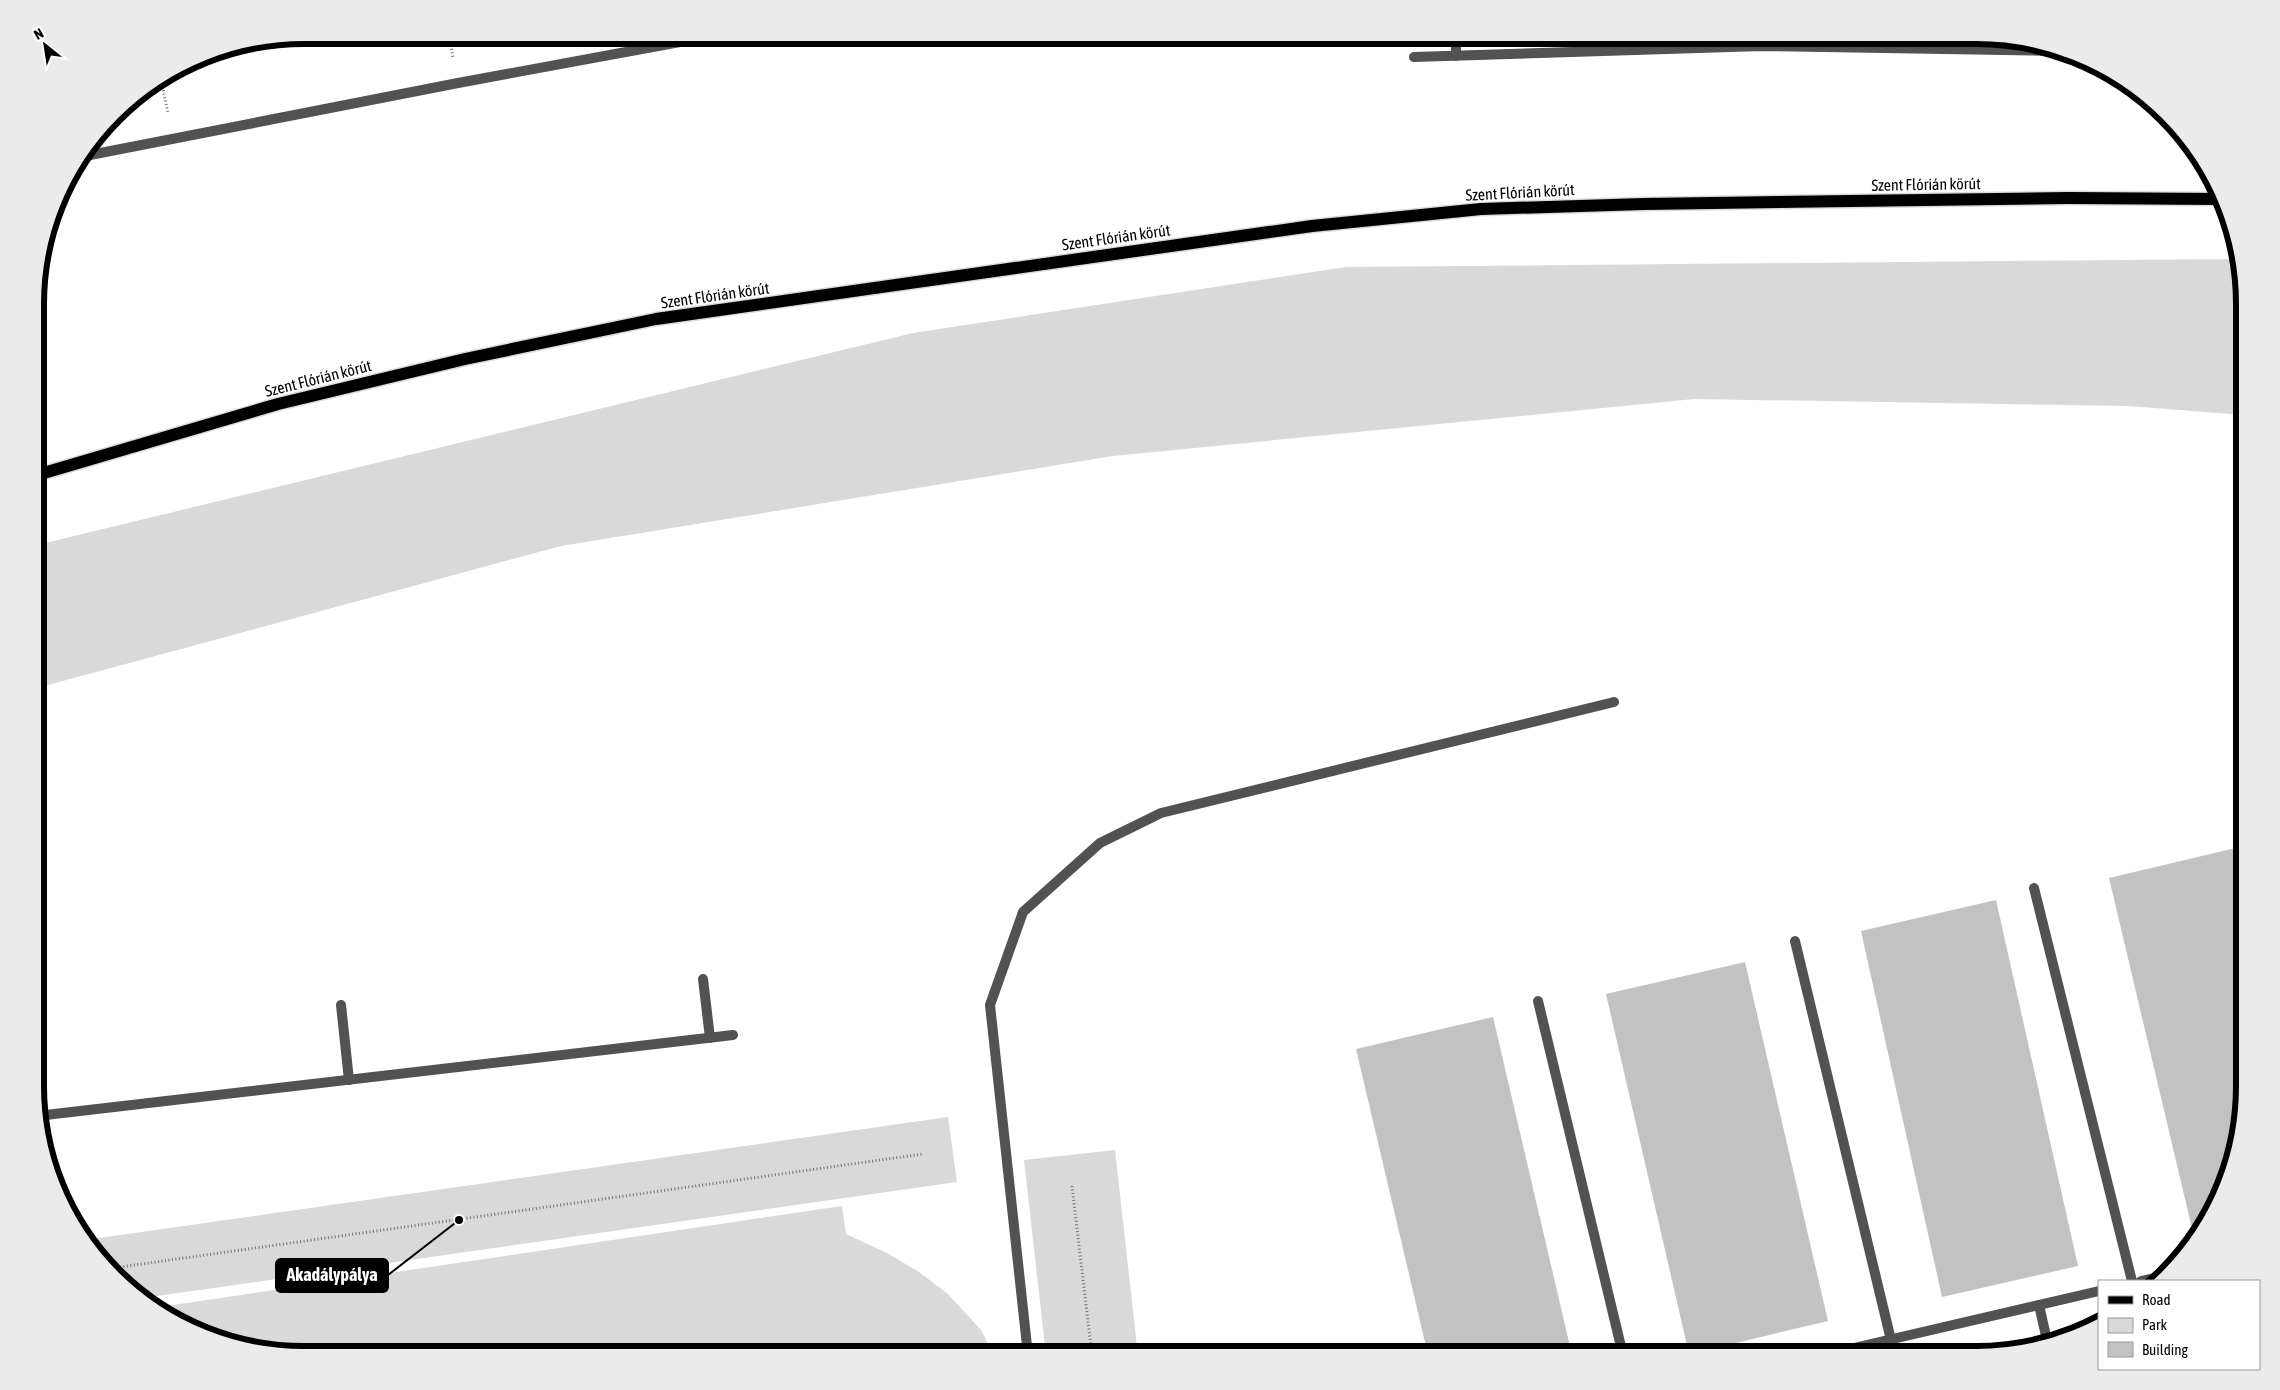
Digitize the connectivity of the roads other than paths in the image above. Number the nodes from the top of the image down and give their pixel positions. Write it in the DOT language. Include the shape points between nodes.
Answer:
graph roads {
  1 [pos="669,44"];
  2 [pos="1456,44"];
  3 [pos="2033,51"];
  4 [pos="1456,56"];
  5 [pos="1414,57"];
  6 [pos="92,155"];
  7 [pos="2213,199"];
  8 [pos="44,473"];
  9 [pos="1614,702"];
  10 [pos="2034,888"];
  11 [pos="1795,941"];
  12 [pos="703,979"];
  13 [pos="1538,1001"];
  14 [pos="341,1006"];
  15 [pos="733,1035"];
  16 [pos="710,1038"];
  17 [pos="350,1080"];
  18 [pos="45,1115"];
  19 [pos="2132,1280"];
  20 [pos="2098,1291"];
  21 [pos="2039,1305"];
  22 [pos="2046,1336"];
  23 [pos="1891,1340"];
  24 [pos="1027,1346"];
  25 [pos="1621,1346"];
  26 [pos="1864,1346"];
  1 -- 6 [label="lane"];
  2 -- 4 [label="lane"];
  3 -- 4 [label="lane" via="1762,46"];
  4 -- 5 [label="lane"];
  7 -- 8 [label="main road, Szent Flórián körút" via="1634,204 1481,210 1312,226 647,321 465,359 278,404"];
  9 -- 24 [label="lane" via="1161,813 1100,843 1023,912 990,1005"];
  10 -- 19 [label="lane"];
  11 -- 23 [label="lane"];
  12 -- 16 [label="lane"];
  13 -- 25 [label="lane"];
  14 -- 17 [label="lane"];
  15 -- 16 [label="lane"];
  16 -- 17 [label="lane"];
  17 -- 18 [label="lane"];
  20 -- 21 [label="lane"];
  21 -- 22 [label="lane"];
  21 -- 23 [label="lane"];
  23 -- 26 [label="lane"];
}
